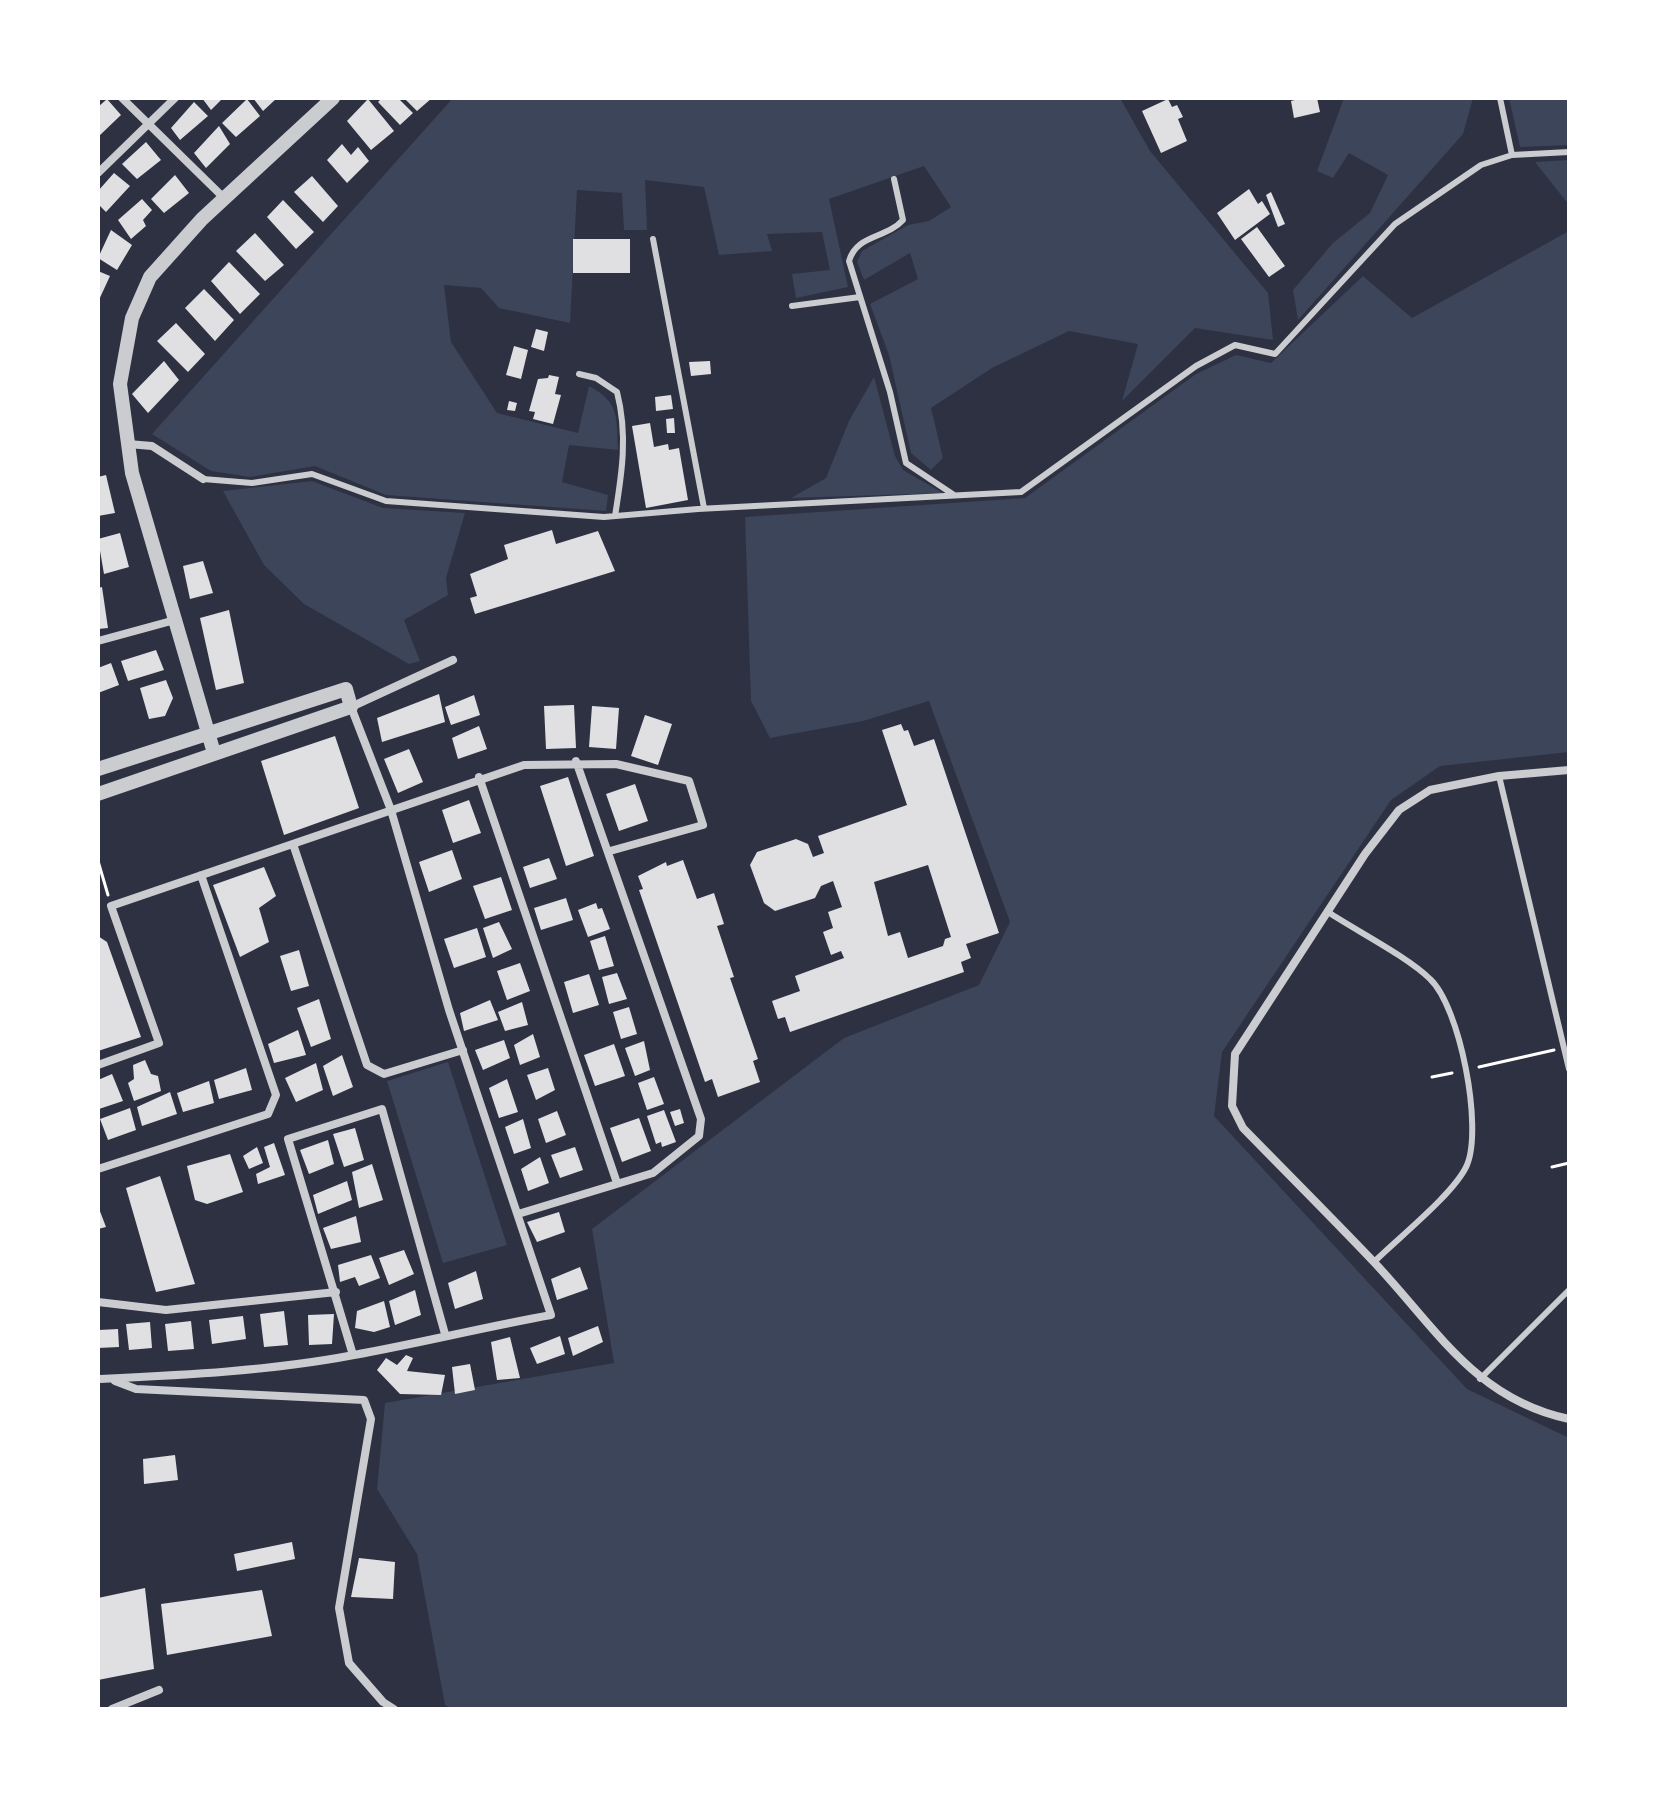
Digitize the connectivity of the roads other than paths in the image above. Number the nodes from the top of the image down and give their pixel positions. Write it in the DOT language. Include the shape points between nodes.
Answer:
graph roads {
  1 [pos="122,98"];
  2 [pos="175,98"];
  3 [pos="333,98"];
  4 [pos="1500,98"];
  5 [pos="148,124"];
  6 [pos="1569,152"];
  7 [pos="1512,155"];
  8 [pos="98,173"];
  9 [pos="894,179"];
  10 [pos="224,198"];
  11 [pos="653,239"];
  12 [pos="860,297"];
  13 [pos="792,306"];
  14 [pos="579,374"];
  15 [pos="128,444"];
  16 [pos="203,479"];
  17 [pos="954,495"];
  18 [pos="704,508"];
  19 [pos="615,516"];
  20 [pos="175,620"];
  21 [pos="98,641"];
  22 [pos="453,660"];
  23 [pos="351,707"];
  24 [pos="209,733"];
  25 [pos="214,753"];
  26 [pos="576,761"];
  27 [pos="98,769"];
  28 [pos="1569,770"];
  29 [pos="1499,776"];
  30 [pos="479,777"];
  31 [pos="98,794"];
  32 [pos="391,810"];
  33 [pos="293,844"];
  34 [pos="610,851"];
  35 [pos="201,875"];
  36 [pos="1328,912"];
  37 [pos="463,1050"];
  38 [pos="98,1065"];
  39 [pos="1569,1069"];
  40 [pos="98,1169"];
  41 [pos="617,1183"];
  42 [pos="518,1214"];
  43 [pos="1374,1262"];
  44 [pos="1569,1290"];
  45 [pos="336,1292"];
  46 [pos="98,1302"];
  47 [pos="445,1334"];
  48 [pos="353,1355"];
  49 [pos="98,1379"];
  50 [pos="108,1379"];
  51 [pos="1480,1379"];
  52 [pos="1569,1419"];
  53 [pos="159,1690"];
  54 [pos="112,1709"];
  55 [pos="394,1709"];
  1 -- 5 [label="street"];
  2 -- 5 [label="street"];
  3 -- 10 [label="street"];
  4 -- 7 [label="lane"];
  5 -- 8 [label="street"];
  5 -- 10 [label="street"];
  6 -- 7 [label="lane"];
  7 -- 17 [label="lane" via="1481,165 1395,224 1275,354 1235,345 1196,366 1021,492"];
  9 -- 12 [label="lane" via="903,220 852,250 849,261"];
  10 -- 15 [label="street" via="150,277 132,318 120,384"];
  11 -- 18 [label="lane"];
  12 -- 13 [label="lane"];
  12 -- 17 [label="lane" via="906,463"];
  14 -- 19 [label="lane" via="617,392 625,458"];
  15 -- 16 [label="street" via="152,446"];
  15 -- 20 [label="street"];
  16 -- 19 [label="lane" via="252,483 312,474 386,501"];
  17 -- 18 [label="lane"];
  18 -- 19 [label="lane"];
  20 -- 21 [label="street"];
  20 -- 24 [label="street"];
  22 -- 23 [label="street"];
  23 -- 24 [label="street" via="346,689"];
  23 -- 25 [label="street"];
  23 -- 32 [label="street"];
  24 -- 25 [label="street"];
  24 -- 27 [label="street"];
  25 -- 31 [label="street"];
  26 -- 30 [label="street" via="524,765"];
  26 -- 34 [label="street"];
  26 -- 34 [label="street" via="616,764 689,781 703,825"];
  28 -- 29 [label="street"];
  29 -- 36 [label="street" via="1430,790 1399,810"];
  29 -- 39 [label="lane"];
  30 -- 32 [label="street"];
  30 -- 41 [label="street"];
  32 -- 33 [label="street"];
  32 -- 37 [label="street"];
  33 -- 35 [label="street"];
  33 -- 37 [label="street" via="367,1065 384,1074"];
  34 -- 41 [label="street" via="701,1119 699,1136 653,1173"];
  35 -- 38 [label="street" via="111,906 159,1043"];
  35 -- 40 [label="street" via="276,1095 268,1114"];
  36 -- 43 [label="street" via="1235,1054 1232,1106 1243,1128"];
  36 -- 43 [label="lane" via="1431,979 1449,1008 1474,1137 1467,1165 1455,1183"];
  37 -- 42 [label="street"];
  41 -- 42 [label="street"];
  42 -- 47 [label="street" via="551,1315"];
  43 -- 51 [label="street"];
  44 -- 51 [label="lane"];
  45 -- 46 [label="street" via="166,1310"];
  45 -- 47 [label="street" via="288,1139 382,1109"];
  45 -- 48 [label="street"];
  47 -- 48 [label="street"];
  48 -- 50 [label="street"];
  49 -- 50 [label="street"];
  50 -- 55 [label="street" via="136,1389 364,1400 371,1419 339,1608 349,1663"];
  51 -- 52 [label="street" via="1515,1401"];
  53 -- 54 [label="street"];
}
